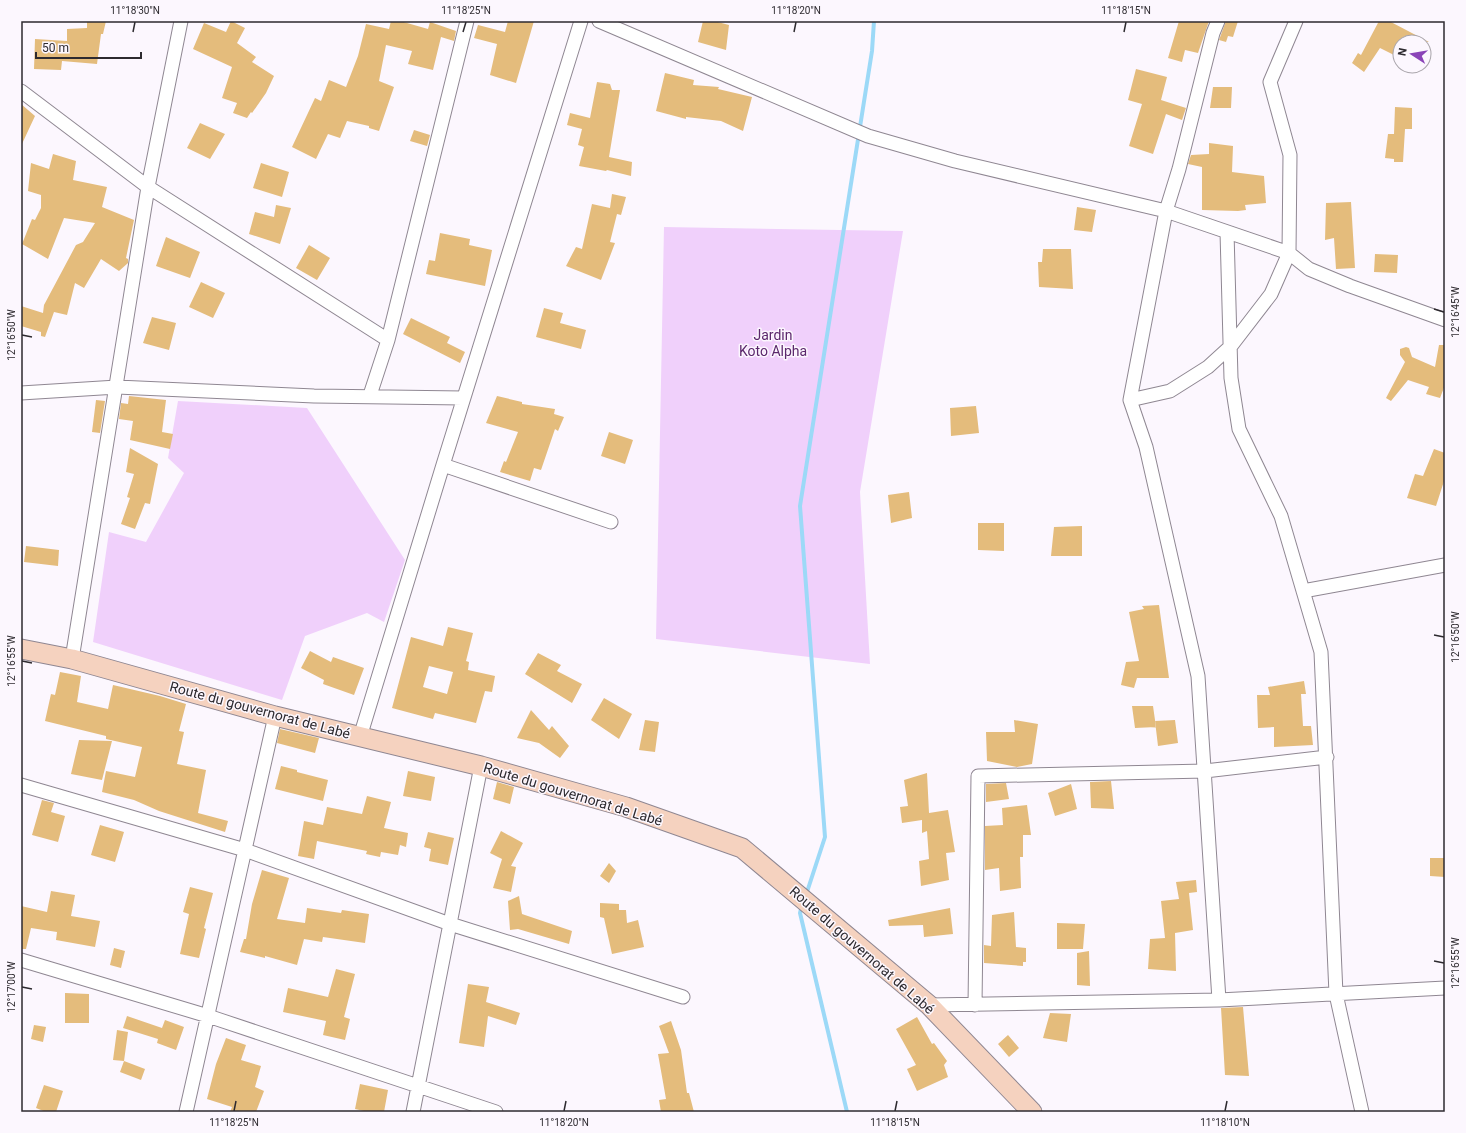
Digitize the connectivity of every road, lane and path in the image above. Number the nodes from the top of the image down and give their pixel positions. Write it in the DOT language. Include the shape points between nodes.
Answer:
graph roads {
  1 [pos="181,21"];
  2 [pos="467,21"];
  3 [pos="582,21"];
  4 [pos="599,21"];
  5 [pos="1218,21"];
  6 [pos="1296,21"];
  7 [pos="21,91"];
  8 [pos="148,188"];
  9 [pos="1166,211"];
  10 [pos="1227,232"];
  11 [pos="1289,253"];
  12 [pos="1445,320"];
  13 [pos="388,340"];
  14 [pos="1231,346"];
  15 [pos="117,387"];
  16 [pos="21,393"];
  17 [pos="370,395"];
  18 [pos="463,398"];
  19 [pos="1130,400"];
  20 [pos="443,465"];
  21 [pos="611,522"];
  22 [pos="1445,565"];
  23 [pos="1303,591"];
  24 [pos="21,649"];
  25 [pos="72,659"];
  26 [pos="275,716"];
  27 [pos="360,737"];
  28 [pos="1327,757"];
  29 [pos="481,766"];
  30 [pos="1205,771"];
  31 [pos="21,785"];
  32 [pos="245,850"];
  33 [pos="450,924"];
  34 [pos="21,960"];
  35 [pos="1445,988"];
  36 [pos="1336,994"];
  37 [pos="683,997"];
  38 [pos="1219,1000"];
  39 [pos="929,1005"];
  40 [pos="975,1005"];
  41 [pos="208,1016"];
  42 [pos="418,1086"];
  43 [pos="186,1112"];
  44 [pos="413,1112"];
  45 [pos="496,1112"];
  46 [pos="1032,1112"];
  47 [pos="1362,1112"];
  1 -- 8 [label="street"];
  2 -- 13 [label="street"];
  3 -- 18 [label="street"];
  4 -- 9 [label="street" via="868,136 955,161"];
  5 -- 9 [label="street"];
  6 -- 11 [label="street" via="1270,82 1290,155"];
  7 -- 8 [label="street"];
  8 -- 13 [label="street"];
  8 -- 15 [label="street"];
  9 -- 10 [label="street"];
  9 -- 19 [label="street"];
  10 -- 11 [label="street"];
  10 -- 14 [label="street"];
  11 -- 12 [label="street" via="1309,269"];
  11 -- 14 [label="street" via="1271,294"];
  13 -- 17 [label="street"];
  14 -- 19 [label="street" via="1208,367 1170,391"];
  14 -- 23 [label="street" via="1231,378 1239,429 1281,516"];
  15 -- 16 [label="street"];
  15 -- 17 [label="street" via="314,396"];
  15 -- 25 [label="street"];
  17 -- 18 [label="street"];
  18 -- 20 [label="street"];
  19 -- 30 [label="street" via="1146,447 1198,676"];
  20 -- 21 [label="street"];
  20 -- 27 [label="street"];
  22 -- 23 [label="street"];
  23 -- 28 [label="street" via="1321,652"];
  24 -- 25 [label="street, Route du gouvernorat de Labé"];
  25 -- 26 [label="street, Route du gouvernorat de Labé"];
  26 -- 27 [label="street, Route du gouvernorat de Labé"];
  26 -- 32 [label="street"];
  27 -- 29 [label="street, Route du gouvernorat de Labé"];
  28 -- 30 [label="street"];
  28 -- 36 [label="street"];
  29 -- 33 [label="street"];
  29 -- 39 [label="street, Route du gouvernorat de Labé" via="626,807 742,848"];
  30 -- 38 [label="street"];
  30 -- 40 [label="street" via="978,776"];
  31 -- 32 [label="street"];
  32 -- 33 [label="street"];
  32 -- 41 [label="street"];
  33 -- 37 [label="street"];
  33 -- 42 [label="street"];
  34 -- 41 [label="street"];
  35 -- 36 [label="street"];
  36 -- 38 [label="street"];
  36 -- 47 [label="street"];
  38 -- 40 [label="street"];
  39 -- 40 [label="street"];
  39 -- 46 [label="street, Route du gouvernorat de Labé"];
  41 -- 42 [label="street"];
  41 -- 43 [label="street"];
  42 -- 44 [label="street"];
  42 -- 45 [label="street"];
}
